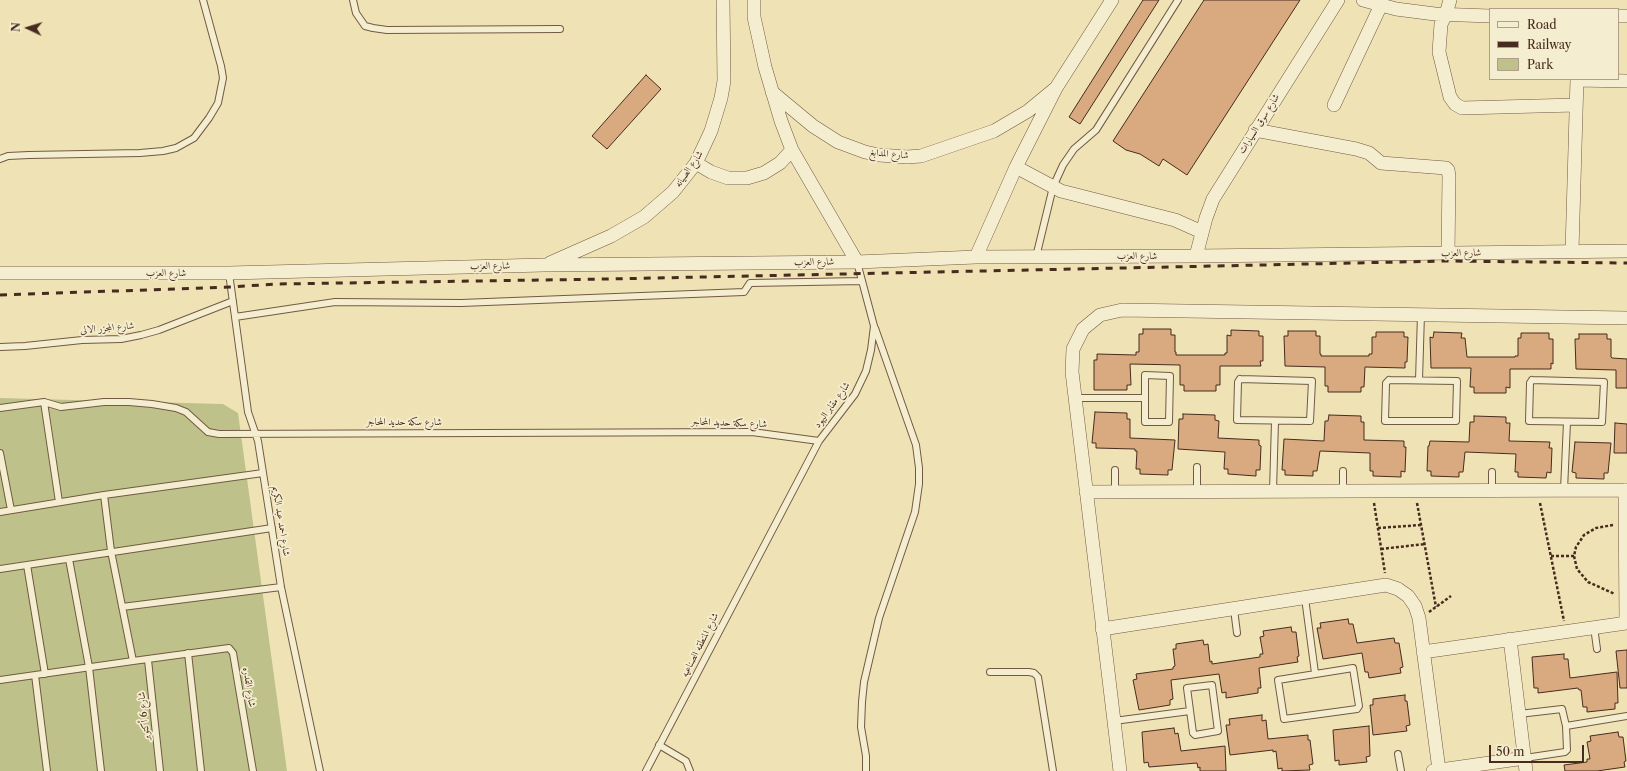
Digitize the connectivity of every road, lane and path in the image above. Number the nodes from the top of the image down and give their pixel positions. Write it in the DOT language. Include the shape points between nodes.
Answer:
graph roads {
  1 [pos="203,0"];
  2 [pos="353,0"];
  3 [pos="724,0"];
  4 [pos="754,0"];
  5 [pos="1112,0"];
  6 [pos="1178,0"];
  7 [pos="1338,0"];
  8 [pos="1363,0"];
  9 [pos="1450,0"];
  10 [pos="1381,5"];
  11 [pos="1446,14"];
  12 [pos="1489,16"];
  13 [pos="560,29"];
  14 [pos="1577,80"];
  15 [pos="1627,81"];
  16 [pos="1056,88"];
  17 [pos="772,92"];
  18 [pos="1334,105"];
  19 [pos="1576,105"];
  20 [pos="1255,130"];
  21 [pos="792,150"];
  22 [pos="0,159"];
  23 [pos="696,163"];
  24 [pos="1016,167"];
  25 [pos="1053,186"];
  26 [pos="1202,232"];
  27 [pos="1572,251"];
  28 [pos="1627,251"];
  29 [pos="1448,254"];
  30 [pos="1196,256"];
  31 [pos="976,257"];
  32 [pos="1036,257"];
  33 [pos="857,262"];
  34 [pos="544,265"];
  35 [pos="0,273"];
  36 [pos="229,273"];
  37 [pos="862,281"];
  38 [pos="233,301"];
  39 [pos="1421,314"];
  40 [pos="235,317"];
  41 [pos="1627,318"];
  42 [pos="874,326"];
  43 [pos="0,347"];
  44 [pos="1419,380"];
  45 [pos="1075,398"];
  46 [pos="1144,398"];
  47 [pos="44,402"];
  48 [pos="0,408"];
  49 [pos="1275,421"];
  50 [pos="1568,422"];
  51 [pos="256,433"];
  52 [pos="819,441"];
  53 [pos="0,453"];
  54 [pos="1197,467"];
  55 [pos="1115,470"];
  56 [pos="1343,470"];
  57 [pos="1492,472"];
  58 [pos="263,473"];
  59 [pos="1492,490"];
  60 [pos="1538,490"];
  61 [pos="1564,490"];
  62 [pos="1626,490"];
  63 [pos="1273,491"];
  64 [pos="1343,491"];
  65 [pos="1372,491"];
  66 [pos="1415,491"];
  67 [pos="1086,492"];
  68 [pos="1115,492"];
  69 [pos="1197,492"];
  70 [pos="104,495"];
  71 [pos="59,502"];
  72 [pos="11,510"];
  73 [pos="0,512"];
  74 [pos="1421,524"];
  75 [pos="1626,524"];
  76 [pos="272,528"];
  77 [pos="1378,528"];
  78 [pos="772,529"];
  79 [pos="1424,544"];
  80 [pos="1381,549"];
  81 [pos="111,551"];
  82 [pos="1551,556"];
  83 [pos="1574,556"];
  84 [pos="69,559"];
  85 [pos="27,565"];
  86 [pos="0,569"];
  87 [pos="1386,585"];
  88 [pos="282,587"];
  89 [pos="1451,596"];
  90 [pos="1305,598"];
  91 [pos="1626,598"];
  92 [pos="122,607"];
  93 [pos="1436,607"];
  94 [pos="1234,609"];
  95 [pos="1419,618"];
  96 [pos="1627,623"];
  97 [pos="1594,627"];
  98 [pos="1102,629"];
  99 [pos="1567,631"];
  100 [pos="1237,633"];
  101 [pos="1510,639"];
  102 [pos="1597,649"];
  103 [pos="1423,652"];
  104 [pos="188,653"];
  105 [pos="133,660"];
  106 [pos="148,660"];
  107 [pos="89,667"];
  108 [pos="990,672"];
  109 [pos="1315,673"];
  110 [pos="45,674"];
  111 [pos="36,675"];
  112 [pos="0,680"];
  113 [pos="1190,711"];
  114 [pos="1519,714"];
  115 [pos="1627,716"];
  116 [pos="1114,721"];
  117 [pos="1566,726"];
  118 [pos="660,745"];
  119 [pos="1398,754"];
  120 [pos="1526,764"];
  121 [pos="47,771"];
  122 [pos="101,771"];
  123 [pos="160,771"];
  124 [pos="201,771"];
  125 [pos="253,771"];
  126 [pos="320,771"];
  127 [pos="646,771"];
  128 [pos="690,771"];
  129 [pos="866,771"];
  130 [pos="1053,771"];
  131 [pos="1120,771"];
  132 [pos="1401,771"];
  133 [pos="1436,771"];
  1 -- 22 [label="lane" via="223,78 218,103 194,138 176,148 163,151 8,156"];
  2 -- 13 [label="lane" via="356,13 365,26 387,30"];
  3 -- 23 [label="street, شارع الصيانه" via="724,81 711,132"];
  4 -- 17 [label="street" via="755,23"];
  5 -- 16 [label="street, شارع المدابغ"];
  6 -- 25 [label="lane" via="1101,122 1089,138 1074,149"];
  7 -- 20 [label="street, شارع سوق السيارات"];
  8 -- 10 [label="street"];
  9 -- 11 [label="street"];
  10 -- 11 [label="street"];
  10 -- 18 [label="street"];
  11 -- 12 [label="street"];
  11 -- 19 [label="street" via="1441,24 1440,52 1450,97 1455,104 1462,108"];
  14 -- 15 [label="street"];
  14 -- 19 [label="street"];
  16 -- 17 [label="street, شارع المدابغ" via="1028,111 994,131 921,156 907,157 865,152 838,142 813,126"];
  16 -- 24 [label="street, شارع المدابغ"];
  17 -- 21 [label="street"];
  19 -- 27 [label="street"];
  20 -- 26 [label="street, شارع سوق السيارات" via="1213,199"];
  20 -- 29 [label="street" via="1356,149 1369,153 1381,163 1446,168 1449,176"];
  21 -- 23 [label="street" via="769,170 747,178 728,178"];
  21 -- 33 [label="street"];
  23 -- 34 [label="street, شارع الصيانه" via="673,192 644,217 611,236"];
  24 -- 25 [label="street"];
  24 -- 31 [label="street, شارع المدابغ"];
  25 -- 26 [label="street" via="1061,191 1175,220"];
  25 -- 32 [label="lane"];
  26 -- 30 [label="street, شارع سوق السيارات"];
  27 -- 28 [label="street, شارع العزب"];
  27 -- 29 [label="street, شارع العزب"];
  29 -- 30 [label="street, شارع العزب"];
  30 -- 32 [label="street, شارع العزب"];
  31 -- 32 [label="street, شارع العزب"];
  31 -- 33 [label="street, شارع العزب"];
  33 -- 34 [label="street, شارع العزب"];
  33 -- 37 [label="lane, شارع مقابر اليهود"];
  34 -- 36 [label="street, شارع العزب"];
  35 -- 36 [label="street, شارع العزب"];
  36 -- 38 [label="lane, شارع احمد عبد الكريم"];
  37 -- 40 [label="lane" via="750,283 744,292 461,303 335,302"];
  37 -- 42 [label="lane, شارع مقابر اليهود"];
  38 -- 40 [label="lane, شارع احمد عبد الكريم"];
  38 -- 43 [label="lane, شارع المجزر الالى" via="159,330 121,339"];
  39 -- 41 [label="street"];
  39 -- 44 [label="lane"];
  39 -- 45 [label="street" via="1122,310 1100,315 1082,329 1073,349"];
  40 -- 51 [label="lane, شارع احمد عبد الكريم" via="248,412"];
  42 -- 52 [label="lane, شارع مقابر اليهود" via="866,371 855,394"];
  42 -- 129 [label="lane" via="916,444 919,484 915,512 879,618 866,675 861,727"];
  44 -- 44 [label="lane" via="1457,381 1456,421 1385,420 1387,381"];
  45 -- 46 [label="lane"];
  45 -- 67 [label="street"];
  46 -- 46 [label="lane" via="1145,375 1170,375 1170,422 1145,422"];
  47 -- 48 [label="lane, شارع سكة حديد المحاجر"];
  47 -- 51 [label="lane, شارع سكة حديد المحاجر" via="61,407 104,402 152,404 186,412 208,432"];
  47 -- 71 [label="lane"];
  49 -- 49 [label="lane" via="1237,420 1238,380 1312,381 1310,421"];
  49 -- 63 [label="lane"];
  50 -- 50 [label="lane" via="1529,421 1530,381 1604,382 1602,422"];
  50 -- 61 [label="lane"];
  51 -- 52 [label="lane, شارع سكة حديد المحاجر" via="752,432"];
  51 -- 58 [label="lane, شارع احمد عبد الكريم"];
  52 -- 78 [label="lane, شارع مقابر اليهود"];
  53 -- 72 [label="lane"];
  54 -- 69 [label="lane"];
  55 -- 68 [label="lane"];
  56 -- 64 [label="lane"];
  57 -- 59 [label="lane"];
  58 -- 70 [label="lane"];
  58 -- 76 [label="lane, شارع احمد عبد الكريم"];
  59 -- 60 [label="street"];
  59 -- 66 [label="street"];
  60 -- 61 [label="street"];
  60 -- 82 [label="path"];
  61 -- 62 [label="street"];
  62 -- 75 [label="street"];
  63 -- 64 [label="street"];
  63 -- 69 [label="street"];
  64 -- 65 [label="street"];
  65 -- 66 [label="street"];
  65 -- 77 [label="path"];
  66 -- 74 [label="path"];
  67 -- 68 [label="street"];
  67 -- 98 [label="street"];
  68 -- 69 [label="street"];
  70 -- 71 [label="lane"];
  70 -- 81 [label="lane"];
  71 -- 72 [label="lane"];
  72 -- 73 [label="lane"];
  74 -- 77 [label="path"];
  74 -- 79 [label="path"];
  75 -- 83 [label="path" via="1590,531 1579,540"];
  75 -- 91 [label="street"];
  76 -- 81 [label="lane"];
  76 -- 88 [label="lane, شارع احمد عبد الكريم"];
  77 -- 80 [label="path"];
  78 -- 118 [label="lane, شارع المنطقه الصناعيه"];
  79 -- 80 [label="path"];
  79 -- 93 [label="path"];
  80 -- 87 [label="path"];
  81 -- 84 [label="lane"];
  81 -- 92 [label="lane"];
  82 -- 83 [label="path"];
  82 -- 99 [label="path"];
  83 -- 91 [label="path" via="1577,569 1588,582"];
  84 -- 85 [label="lane"];
  84 -- 107 [label="lane"];
  85 -- 86 [label="lane"];
  85 -- 110 [label="lane"];
  87 -- 90 [label="street"];
  87 -- 95 [label="street" via="1408,596 1416,606"];
  88 -- 92 [label="lane"];
  88 -- 126 [label="lane, شارع احمد عبد الكريم"];
  89 -- 93 [label="path"];
  90 -- 94 [label="street"];
  90 -- 109 [label="lane"];
  91 -- 96 [label="street"];
  92 -- 105 [label="lane"];
  93 -- 95 [label="path"];
  94 -- 98 [label="street"];
  94 -- 100 [label="lane"];
  95 -- 103 [label="street"];
  96 -- 97 [label="street"];
  97 -- 99 [label="street"];
  97 -- 102 [label="lane"];
  98 -- 116 [label="street"];
  99 -- 101 [label="street"];
  101 -- 103 [label="street"];
  101 -- 114 [label="street"];
  103 -- 133 [label="street"];
  104 -- 106 [label="lane"];
  104 -- 124 [label="lane"];
  104 -- 125 [label="lane, شارع القدره" via="224,648 230,648 233,653"];
  105 -- 106 [label="lane"];
  105 -- 107 [label="lane"];
  106 -- 123 [label="lane, شارع 6 أكتوبر"];
  107 -- 110 [label="lane"];
  107 -- 122 [label="lane"];
  108 -- 130 [label="lane" via="1029,672 1038,677"];
  109 -- 109 [label="lane" via="1353,668 1359,708 1284,719 1278,680"];
  110 -- 111 [label="lane"];
  111 -- 112 [label="lane"];
  111 -- 121 [label="lane"];
  113 -- 113 [label="lane" via="1187,688 1212,685 1218,731 1194,734"];
  113 -- 116 [label="lane"];
  114 -- 117 [label="lane" via="1562,709"];
  114 -- 120 [label="street"];
  115 -- 117 [label="lane"];
  116 -- 131 [label="street"];
  117 -- 120 [label="lane" via="1567,750"];
  118 -- 127 [label="lane, شارع المنطقه الصناعيه"];
  118 -- 128 [label="lane" via="686,761"];
  119 -- 132 [label="lane"];
  120 -- 133 [label="street"];
}
